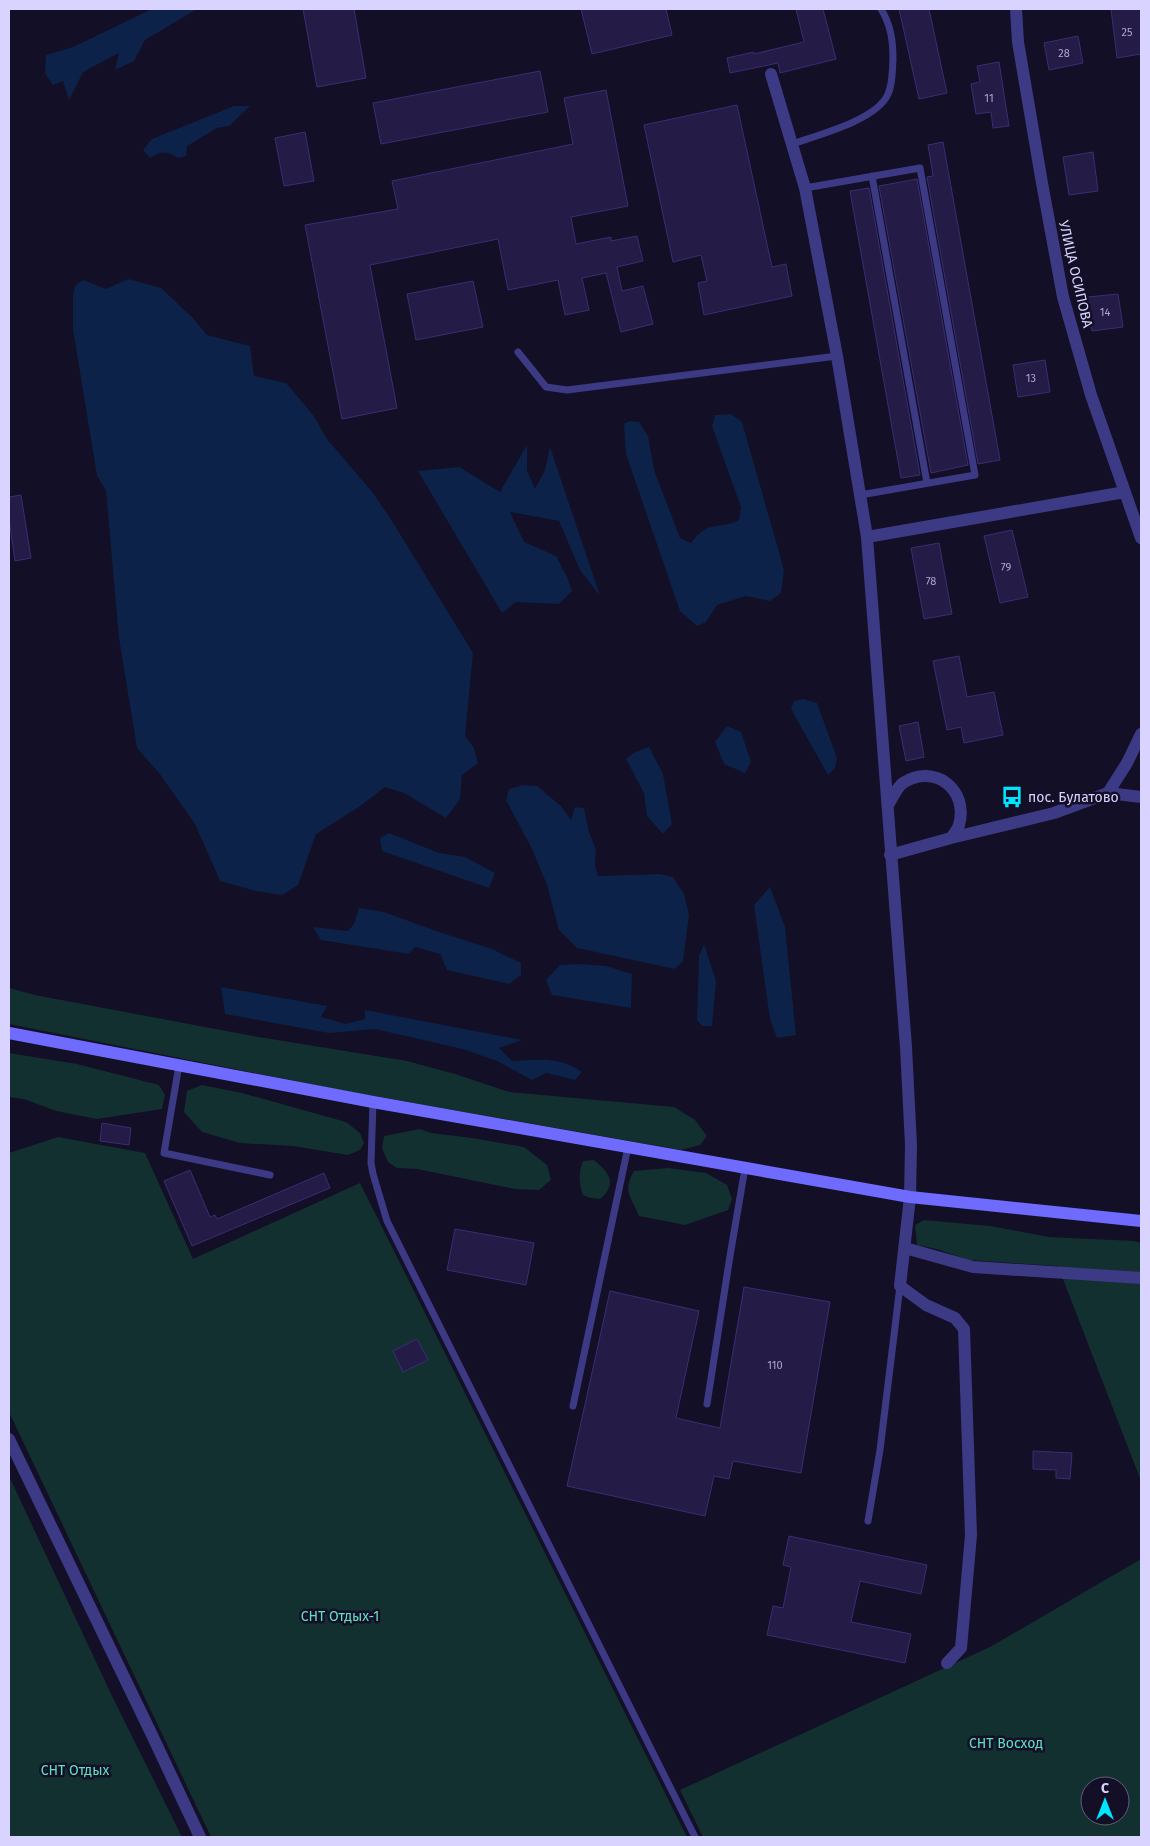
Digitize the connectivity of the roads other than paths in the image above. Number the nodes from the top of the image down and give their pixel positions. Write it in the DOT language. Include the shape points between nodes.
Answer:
graph roads {
  1 [pos="881,9"];
  2 [pos="1016,9"];
  3 [pos="771,74"];
  4 [pos="792,144"];
  5 [pos="872,176"];
  6 [pos="805,188"];
  7 [pos="518,352"];
  8 [pos="837,356"];
  9 [pos="927,483"];
  10 [pos="1125,492"];
  11 [pos="860,495"];
  12 [pos="866,537"];
  13 [pos="1141,538"];
  14 [pos="1141,734"];
  15 [pos="1108,793"];
  16 [pos="1141,797"];
  17 [pos="888,805"];
  18 [pos="951,838"];
  19 [pos="890,855"];
  20 [pos="9,1033"];
  21 [pos="179,1065"];
  22 [pos="373,1102"];
  23 [pos="628,1147"];
  24 [pos="745,1168"];
  25 [pos="270,1175"];
  26 [pos="910,1196"];
  27 [pos="1141,1221"];
  28 [pos="905,1248"];
  29 [pos="1141,1278"];
  30 [pos="900,1286"];
  31 [pos="707,1404"];
  32 [pos="573,1406"];
  33 [pos="9,1439"];
  34 [pos="868,1521"];
  35 [pos="947,1663"];
  36 [pos="200,1837"];
  37 [pos="695,1837"];
  1 -- 4 [label="lane" via="888,21 893,45 892,81 888,95 854,123"];
  2 -- 10 [label="street, УЛИЦА ОСИПОВА" via="1021,61 1063,297 1091,395"];
  3 -- 4 [label="street"];
  4 -- 6 [label="street"];
  5 -- 6 [label="lane"];
  5 -- 9 [label="lane"];
  5 -- 9 [label="lane" via="920,168 975,475"];
  6 -- 8 [label="street"];
  7 -- 8 [label="lane" via="546,387 567,390"];
  8 -- 11 [label="street"];
  9 -- 11 [label="lane"];
  10 -- 12 [label="street"];
  10 -- 13 [label="street, УЛИЦА ОСИПОВА"];
  11 -- 12 [label="street"];
  12 -- 17 [label="street"];
  14 -- 15 [label="street"];
  15 -- 16 [label="street"];
  15 -- 18 [label="street" via="1054,813"];
  17 -- 18 [label="street" via="902,784 920,776 939,778 956,791 962,809 959,827"];
  17 -- 19 [label="street"];
  18 -- 19 [label="street"];
  19 -- 26 [label="street" via="906,1047"];
  20 -- 21 [label="main road"];
  21 -- 22 [label="main road"];
  21 -- 25 [label="lane" via="164,1153"];
  22 -- 23 [label="main road"];
  22 -- 37 [label="lane" via="371,1163 387,1221"];
  23 -- 24 [label="main road"];
  23 -- 32 [label="lane"];
  24 -- 26 [label="main road"];
  24 -- 31 [label="lane"];
  26 -- 27 [label="main road"];
  26 -- 28 [label="street"];
  28 -- 29 [label="street" via="973,1267"];
  28 -- 30 [label="street"];
  30 -- 34 [label="lane"];
  30 -- 35 [label="street" via="926,1305 955,1318 964,1329 971,1535 961,1648"];
  33 -- 36 [label="street"];
}
